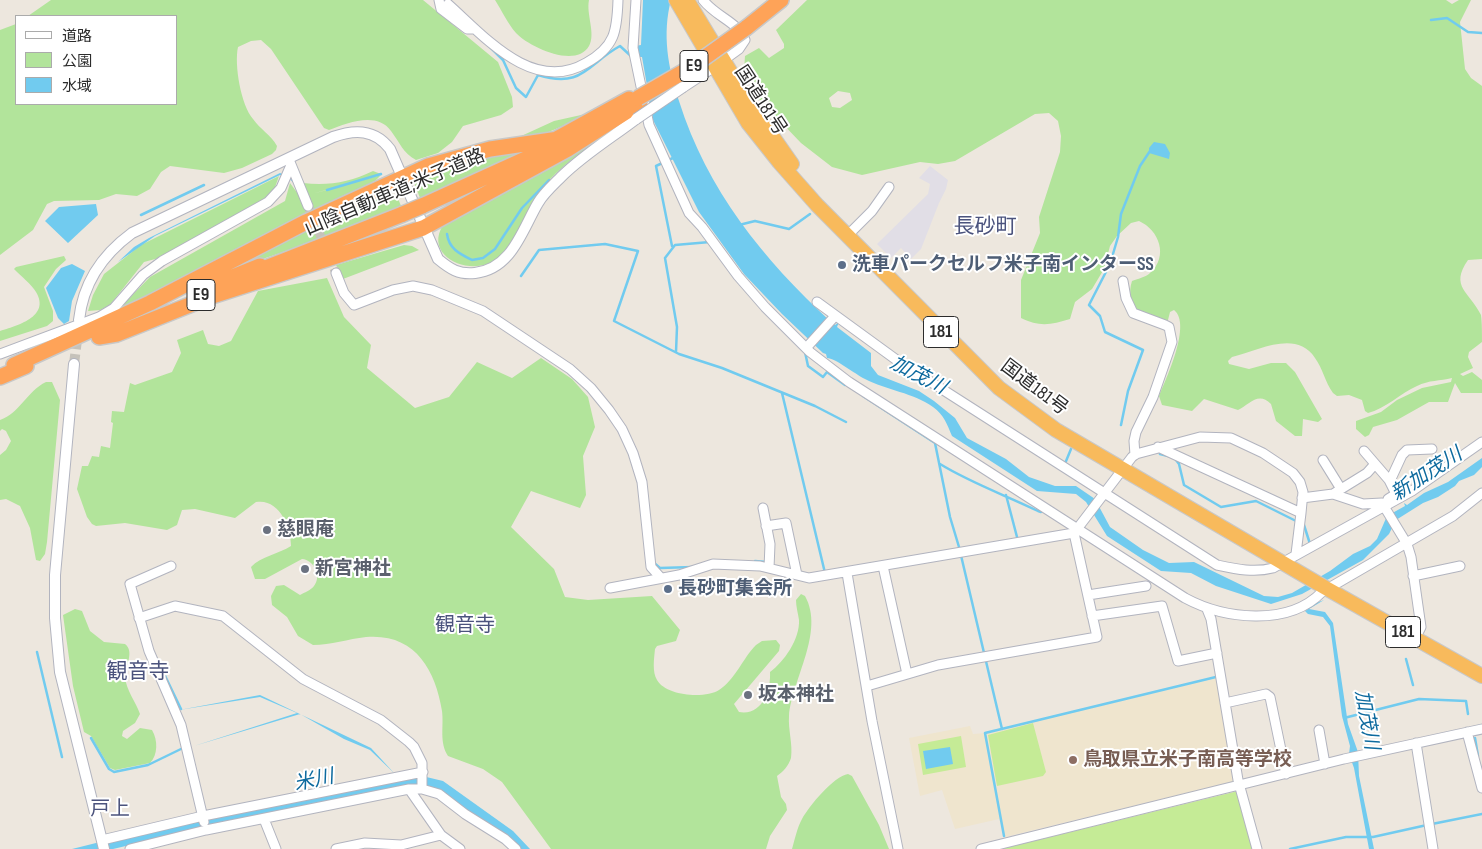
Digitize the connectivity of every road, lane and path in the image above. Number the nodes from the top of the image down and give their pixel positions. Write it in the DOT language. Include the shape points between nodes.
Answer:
graph roads {
  1 [pos="439,0"];
  2 [pos="618,0"];
  3 [pos="636,0"];
  4 [pos="703,0"];
  5 [pos="774,0"];
  6 [pos="781,0"];
  7 [pos="684,3"];
  8 [pos="448,4"];
  9 [pos="745,26"];
  10 [pos="476,29"];
  11 [pos="720,63"];
  12 [pos="638,99"];
  13 [pos="559,139"];
  14 [pos="290,162"];
  15 [pos="402,177"];
  16 [pos="889,186"];
  17 [pos="421,205"];
  18 [pos="308,206"];
  19 [pos="402,212"];
  20 [pos="423,228"];
  21 [pos="849,233"];
  22 [pos="336,273"];
  23 [pos="1123,281"];
  24 [pos="817,302"];
  25 [pos="832,319"];
  26 [pos="79,320"];
  27 [pos="99,337"];
  28 [pos="808,346"];
  29 [pos="0,354"];
  30 [pos="74,364"];
  31 [pos="7,368"];
  32 [pos="0,377"];
  33 [pos="1482,442"];
  34 [pos="1158,448"];
  35 [pos="1432,449"];
  36 [pos="1364,452"];
  37 [pos="1323,460"];
  38 [pos="1128,461"];
  39 [pos="1375,464"];
  40 [pos="1390,481"];
  41 [pos="1337,491"];
  42 [pos="1482,493"];
  43 [pos="1104,496"];
  44 [pos="1302,498"];
  45 [pos="1384,506"];
  46 [pos="763,508"];
  47 [pos="1301,513"];
  48 [pos="766,526"];
  49 [pos="1077,529"];
  50 [pos="1406,542"];
  51 [pos="1289,558"];
  52 [pos="171,566"];
  53 [pos="882,566"];
  54 [pos="1460,566"];
  55 [pos="769,568"];
  56 [pos="847,573"];
  57 [pos="797,575"];
  58 [pos="1413,576"];
  59 [pos="661,578"];
  60 [pos="1146,586"];
  61 [pos="1330,586"];
  62 [pos="610,588"];
  63 [pos="1088,595"];
  64 [pos="1207,609"];
  65 [pos="1092,616"];
  66 [pos="139,618"];
  67 [pos="1416,636"];
  68 [pos="1217,653"];
  69 [pos="1482,669"];
  70 [pos="907,674"];
  71 [pos="1482,676"];
  72 [pos="867,686"];
  73 [pos="1224,703"];
  74 [pos="1482,729"];
  75 [pos="1319,730"];
  76 [pos="1467,732"];
  77 [pos="1416,744"];
  78 [pos="1325,764"];
  79 [pos="423,774"];
  80 [pos="1286,774"];
  81 [pos="1240,785"];
  82 [pos="422,787"];
  83 [pos="1482,788"];
  84 [pos="409,789"];
  85 [pos="203,818"];
  86 [pos="264,819"];
  87 [pos="206,830"];
  88 [pos="441,835"];
  89 [pos="103,844"];
  90 [pos="130,849"];
  91 [pos="276,849"];
  92 [pos="336,849"];
  93 [pos="460,849"];
  94 [pos="516,849"];
  95 [pos="898,849"];
  96 [pos="981,849"];
  97 [pos="1257,849"];
  98 [pos="1433,849"];
  1 -- 10 [label="street" via="441,9 468,29"];
  2 -- 10 [label="street" via="616,31 607,48 601,55 564,73 550,73 522,64 507,56"];
  3 -- 28 [label="street" via="634,48 649,124 684,204 771,314"];
  4 -- 11 [label="street" via="720,18 741,30 745,40 739,49"];
  5 -- 9 [label="highway, 山陰自動車道;米子道路 / E9"];
  6 -- 9 [label="highway, 山陰自動車道;米子道路 / E9"];
  7 -- 11 [label="highway, 国道181号 / 181"];
  8 -- 10 [label="street"];
  9 -- 12 [label="highway, 山陰自動車道;米子道路 / E9, bridge"];
  9 -- 12 [label="highway, 山陰自動車道;米子道路 / E9, bridge" via="690,68"];
  11 -- 20 [label="street, bridge" via="636,119 562,176 539,201 500,265 469,274 449,268 438,258"];
  11 -- 21 [label="highway, 国道181号 / 181" via="748,123 778,162"];
  12 -- 13 [label="highway, 山陰自動車道;米子道路 / E9"];
  12 -- 17 [label="highway, 山陰自動車道;米子道路 / E9" via="560,142"];
  12 -- 20 [label="highway" via="568,148"];
  13 -- 15 [label="highway" via="471,153"];
  13 -- 17 [label="highway, 山陰自動車道;米子道路 / E9"];
  14 -- 15 [label="street" via="344,133 367,132 384,140"];
  14 -- 18 [label="street"];
  14 -- 26 [label="street" via="152,223 118,244 89,282"];
  14 -- 29 [label="street" via="282,188 268,202 162,261 143,275 114,308 99,317"];
  15 -- 20 [label="street"];
  15 -- 31 [label="highway" via="246,251 150,303"];
  16 -- 21 [label="street" via="872,211"];
  17 -- 19 [label="highway, 山陰自動車道;米子道路 / E9, bridge"];
  19 -- 27 [label="highway, 山陰自動車道;米子道路 / E9"];
  19 -- 31 [label="highway, 山陰自動車道;米子道路 / E9"];
  20 -- 27 [label="highway" via="212,296 117,334"];
  21 -- 38 [label="highway, 国道181号 / 181" via="999,388 1056,430"];
  22 -- 59 [label="street" via="344,293 354,306 413,286 432,290 483,311 570,369 591,388 622,429 633,453 642,482 651,567"];
  23 -- 38 [label="street" via="1133,313 1169,327 1172,335 1154,397 1136,432"];
  24 -- 25 [label="street"];
  25 -- 28 [label="street"];
  25 -- 43 [label="street"];
  27 -- 32 [label="highway, 山陰自動車道;米子道路 / E9"];
  28 -- 49 [label="street" via="825,365 849,382"];
  30 -- 89 [label="street" via="55,575 55,618 60,672"];
  33 -- 45 [label="street" via="1437,475"];
  34 -- 38 [label="street"];
  34 -- 44 [label="street" via="1200,437 1236,439 1293,473 1300,482"];
  34 -- 47 [label="street"];
  35 -- 40 [label="street" via="1407,450"];
  36 -- 39 [label="street"];
  37 -- 41 [label="street"];
  38 -- 43 [label="street"];
  38 -- 51 [label="highway, 国道181号 / 181"];
  39 -- 40 [label="street"];
  39 -- 41 [label="street" via="1367,473"];
  40 -- 45 [label="street" via="1396,494"];
  41 -- 44 [label="street"];
  41 -- 45 [label="street" via="1363,504"];
  42 -- 50 [label="street" via="1453,516"];
  43 -- 49 [label="street"];
  43 -- 51 [label="street" via="1217,565 1255,571 1273,568"];
  44 -- 47 [label="street"];
  45 -- 50 [label="street"];
  45 -- 51 [label="street"];
  46 -- 48 [label="street"];
  47 -- 51 [label="street"];
  48 -- 55 [label="street" via="770,544"];
  48 -- 57 [label="street" via="786,523"];
  49 -- 53 [label="street"];
  49 -- 63 [label="street"];
  49 -- 64 [label="street"];
  50 -- 58 [label="street"];
  50 -- 61 [label="street"];
  51 -- 61 [label="highway, 国道181号 / 181"];
  52 -- 66 [label="street" via="130,584"];
  53 -- 56 [label="street"];
  53 -- 70 [label="street"];
  54 -- 58 [label="street"];
  55 -- 57 [label="street"];
  55 -- 59 [label="street" via="713,564"];
  56 -- 57 [label="street" via="810,578"];
  56 -- 72 [label="street"];
  58 -- 67 [label="street" via="1421,627"];
  59 -- 62 [label="street"];
  60 -- 63 [label="street"];
  61 -- 64 [label="street" via="1307,604 1273,614 1241,616"];
  61 -- 67 [label="highway, 国道181号 / 181"];
  63 -- 65 [label="street"];
  64 -- 68 [label="street"];
  65 -- 68 [label="street" via="1162,606 1178,661"];
  65 -- 70 [label="street" via="1097,637 938,664"];
  66 -- 79 [label="street" via="175,606 223,616 303,679 398,732 414,746"];
  66 -- 85 [label="street" via="149,651 181,725"];
  67 -- 69 [label="highway, 国道181号 / 181"];
  67 -- 71 [label="highway, 国道181号 / 181"];
  68 -- 73 [label="street"];
  70 -- 72 [label="street"];
  72 -- 95 [label="street"];
  73 -- 80 [label="street" via="1266,694 1270,697"];
  73 -- 81 [label="street"];
  74 -- 76 [label="street"];
  75 -- 78 [label="street"];
  76 -- 77 [label="street"];
  76 -- 83 [label="street"];
  77 -- 78 [label="street"];
  77 -- 98 [label="street"];
  78 -- 80 [label="street"];
  79 -- 82 [label="street"];
  79 -- 85 [label="street"];
  80 -- 81 [label="street"];
  81 -- 96 [label="street"];
  81 -- 97 [label="street"];
  82 -- 84 [label="street"];
  82 -- 94 [label="street" via="439,794"];
  84 -- 86 [label="street"];
  84 -- 88 [label="street"];
  85 -- 87 [label="street"];
  85 -- 89 [label="street"];
  86 -- 87 [label="street"];
  86 -- 91 [label="street"];
  87 -- 90 [label="street"];
  88 -- 92 [label="street" via="401,845 365,843"];
  88 -- 93 [label="street"];
}
